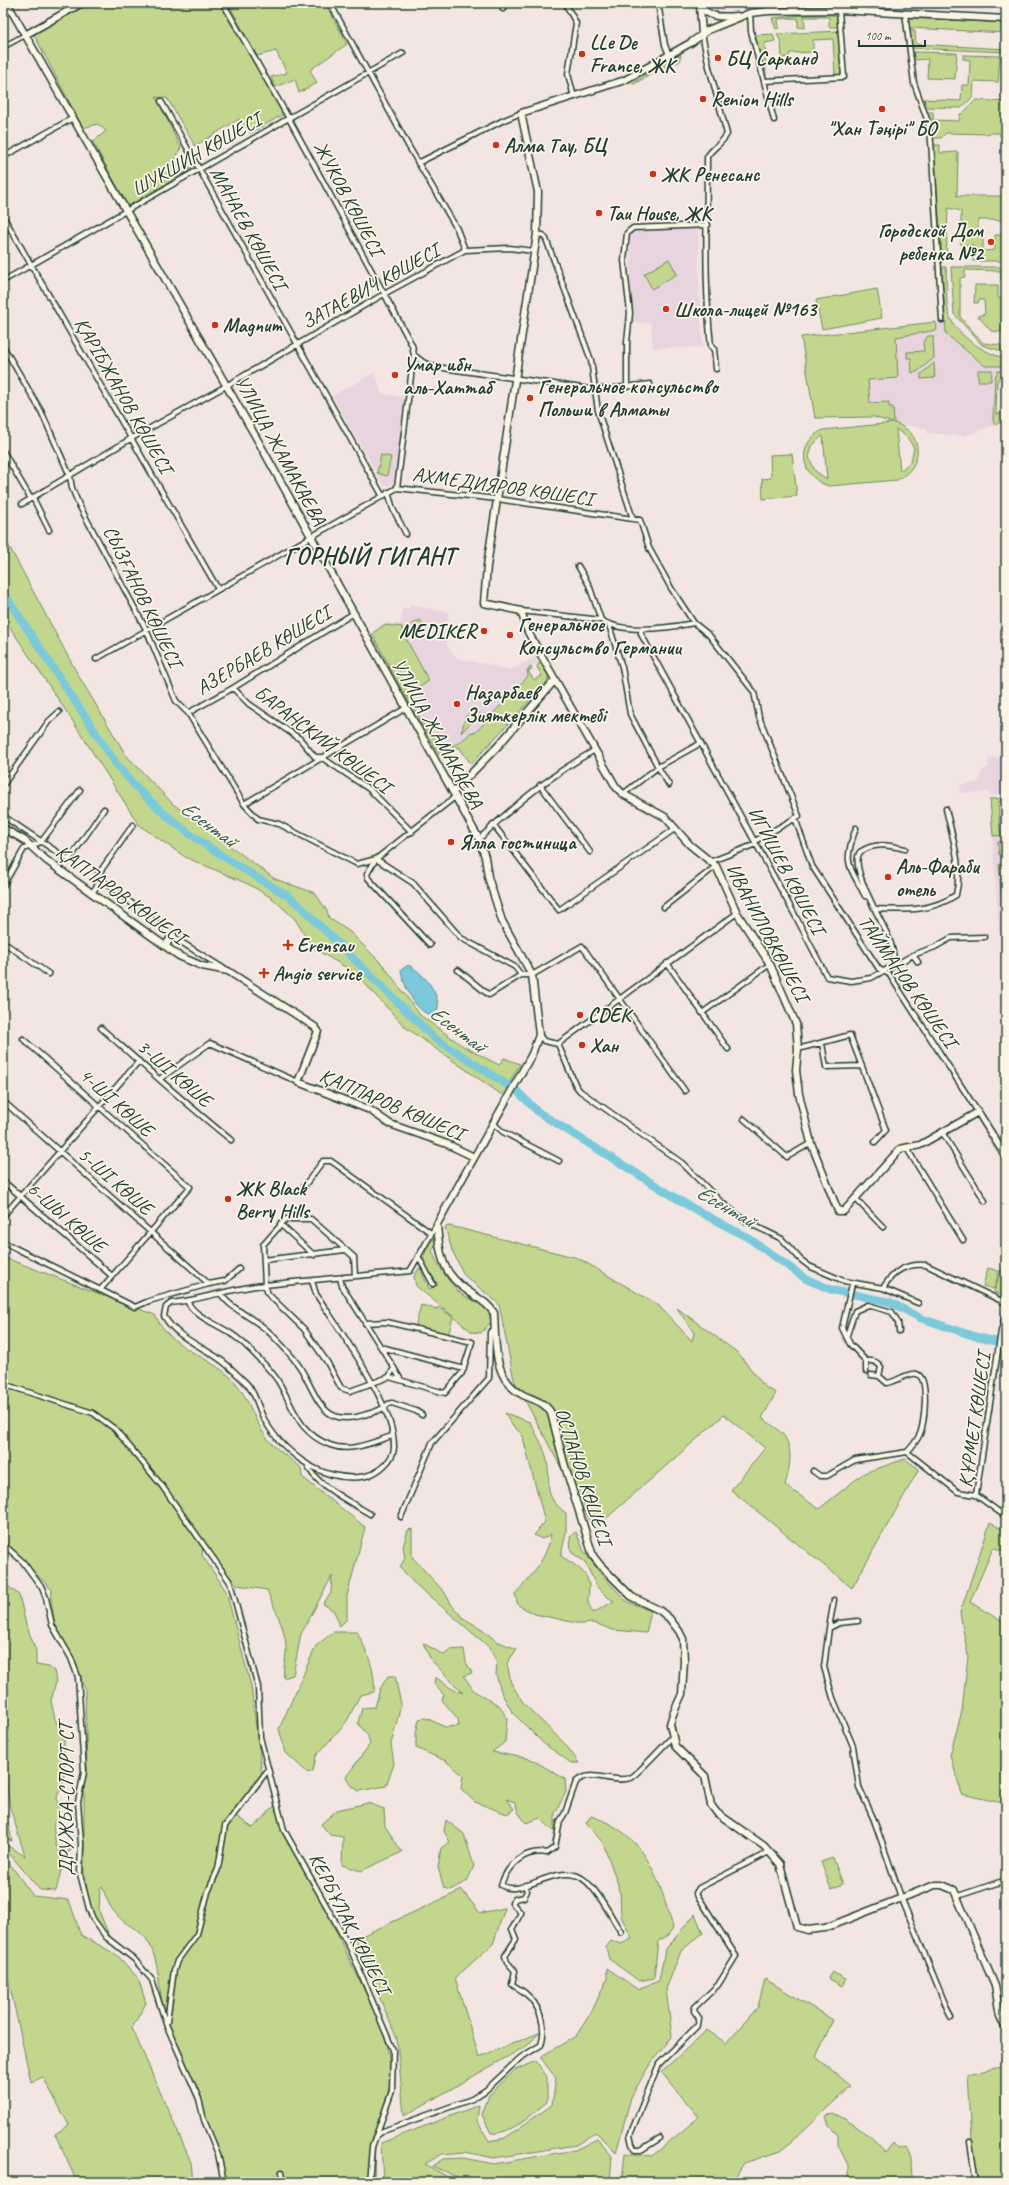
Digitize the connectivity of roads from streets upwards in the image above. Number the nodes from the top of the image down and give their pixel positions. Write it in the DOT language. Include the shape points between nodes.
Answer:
graph roads {
  1 [pos="7,3"];
  2 [pos="82,3"];
  3 [pos="223,3"];
  4 [pos="330,3"];
  5 [pos="502,3"];
  6 [pos="565,3"];
  7 [pos="658,3"];
  8 [pos="700,3"];
  9 [pos="771,3"];
  10 [pos="503,9"];
  11 [pos="839,10"];
  12 [pos="769,11"];
  13 [pos="905,12"];
  14 [pos="750,13"];
  15 [pos="740,16"];
  16 [pos="1006,18"];
  17 [pos="702,34"];
  18 [pos="25,35"];
  19 [pos="3,47"];
  20 [pos="403,53"];
  21 [pos="669,55"];
  22 [pos="368,71"];
  23 [pos="764,81"];
  24 [pos="574,97"];
  25 [pos="161,101"];
  26 [pos="521,113"];
  27 [pos="288,117"];
  28 [pos="73,118"];
  29 [pos="774,120"];
  30 [pos="3,157"];
  31 [pos="418,163"];
  32 [pos="199,169"];
  33 [pos="127,210"];
  34 [pos="3,216"];
  35 [pos="708,225"];
  36 [pos="537,234"];
  37 [pos="465,250"];
  38 [pos="534,251"];
  39 [pos="32,264"];
  40 [pos="3,281"];
  41 [pos="384,294"];
  42 [pos="942,320"];
  43 [pos="296,344"];
  44 [pos="3,346"];
  45 [pos="414,355"];
  46 [pos="716,370"];
  47 [pos="516,379"];
  48 [pos="650,384"];
  49 [pos="226,386"];
  50 [pos="627,387"];
  51 [pos="596,390"];
  52 [pos="132,438"];
  53 [pos="3,451"];
  54 [pos="70,476"];
  55 [pos="397,488"];
  56 [pos="388,492"];
  57 [pos="382,495"];
  58 [pos="32,498"];
  59 [pos="498,499"];
  60 [pos="22,504"];
  61 [pos="633,519"];
  62 [pos="640,520"];
  63 [pos="49,530"];
  64 [pos="406,534"];
  65 [pos="311,536"];
  66 [pos="578,566"];
  67 [pos="218,589"];
  68 [pos="521,611"];
  69 [pos="354,613"];
  70 [pos="601,620"];
  71 [pos="694,623"];
  72 [pos="609,625"];
  73 [pos="146,629"];
  74 [pos="641,629"];
  75 [pos="96,659"];
  76 [pos="555,680"];
  77 [pos="233,688"];
  78 [pos="406,708"];
  79 [pos="59,712"];
  80 [pos="188,713"];
  81 [pos="701,743"];
  82 [pos="595,750"];
  83 [pos="321,757"];
  84 [pos="658,768"];
  85 [pos="3,785"];
  86 [pos="669,785"];
  87 [pos="540,786"];
  88 [pos="80,790"];
  89 [pos="454,794"];
  90 [pos="623,794"];
  91 [pos="244,804"];
  92 [pos="104,809"];
  93 [pos="946,809"];
  94 [pos="3,816"];
  95 [pos="795,818"];
  96 [pos="133,824"];
  97 [pos="493,824"];
  98 [pos="3,828"];
  99 [pos="676,828"];
  100 [pos="856,828"];
  101 [pos="412,832"];
  102 [pos="479,838"];
  103 [pos="41,842"];
  104 [pos="756,842"];
  105 [pos="30,845"];
  106 [pos="905,848"];
  107 [pos="590,852"];
  108 [pos="376,858"];
  109 [pos="714,864"];
  110 [pos="101,880"];
  111 [pos="3,886"];
  112 [pos="92,892"];
  113 [pos="869,897"];
  114 [pos="664,907"];
  115 [pos="876,909"];
  116 [pos="737,913"];
  117 [pos="173,935"];
  118 [pos="984,937"];
  119 [pos="3,942"];
  120 [pos="430,945"];
  121 [pos="165,946"];
  122 [pos="913,954"];
  123 [pos="918,962"];
  124 [pos="667,963"];
  125 [pos="770,964"];
  126 [pos="895,965"];
  127 [pos="458,970"];
  128 [pos="228,971"];
  129 [pos="884,972"];
  130 [pos="49,974"];
  131 [pos="532,975"];
  132 [pos="522,976"];
  133 [pos="619,1000"];
  134 [pos="702,1013"];
  135 [pos="101,1028"];
  136 [pos="539,1035"];
  137 [pos="23,1039"];
  138 [pos="822,1043"];
  139 [pos="558,1044"];
  140 [pos="728,1049"];
  141 [pos="798,1049"];
  142 [pos="139,1061"];
  143 [pos="862,1066"];
  144 [pos="161,1078"];
  145 [pos="298,1082"];
  146 [pos="685,1091"];
  147 [pos="3,1101"];
  148 [pos="100,1106"];
  149 [pos="978,1112"];
  150 [pos="744,1119"];
  151 [pos="494,1124"];
  152 [pos="942,1131"];
  153 [pos="231,1140"];
  154 [pos="875,1142"];
  155 [pos="811,1143"];
  156 [pos="906,1147"];
  157 [pos="60,1151"];
  158 [pos="474,1157"];
  159 [pos="1006,1157"];
  160 [pos="559,1161"];
  161 [pos="3,1181"];
  162 [pos="302,1189"];
  163 [pos="20,1196"];
  164 [pos="855,1198"];
  165 [pos="985,1201"];
  166 [pos="3,1216"];
  167 [pos="280,1224"];
  168 [pos="437,1224"];
  169 [pos="883,1227"];
  170 [pos="152,1232"];
  171 [pos="431,1233"];
  172 [pos="963,1240"];
  173 [pos="3,1242"];
  174 [pos="345,1250"];
  175 [pos="314,1255"];
  176 [pos="418,1256"];
  177 [pos="264,1260"];
  178 [pos="239,1269"];
  179 [pos="112,1276"];
  180 [pos="355,1276"];
  181 [pos="340,1278"];
  182 [pos="312,1280"];
  183 [pos="209,1284"];
  184 [pos="433,1284"];
  185 [pos="852,1284"];
  186 [pos="265,1285"];
  187 [pos="883,1288"];
  188 [pos="100,1290"];
  189 [pos="221,1294"];
  190 [pos="187,1301"];
  191 [pos="918,1303"];
  192 [pos="1006,1303"];
  193 [pos="1006,1313"];
  194 [pos="365,1323"];
  195 [pos="495,1329"];
  196 [pos="899,1331"];
  197 [pos="847,1336"];
  198 [pos="380,1346"];
  199 [pos="866,1361"];
  200 [pos="394,1368"];
  201 [pos="464,1369"];
  202 [pos="866,1371"];
  203 [pos="870,1375"];
  204 [pos="879,1376"];
  205 [pos="389,1377"];
  206 [pos="401,1380"];
  207 [pos="372,1383"];
  208 [pos="3,1384"];
  209 [pos="384,1408"];
  210 [pos="422,1415"];
  211 [pos="392,1436"];
  212 [pos="908,1452"];
  213 [pos="307,1463"];
  214 [pos="813,1471"];
  215 [pos="976,1496"];
  216 [pos="370,1514"];
  217 [pos="401,1517"];
  218 [pos="1006,1517"];
  219 [pos="3,1544"];
  220 [pos="834,1600"];
  221 [pos="858,1621"];
  222 [pos="829,1628"];
  223 [pos="672,1737"];
  224 [pos="268,1770"];
  225 [pos="769,1852"];
  226 [pos="1006,1880"];
  227 [pos="525,1885"];
  228 [pos="958,1896"];
  229 [pos="901,1897"];
  230 [pos="621,1932"];
  231 [pos="951,2018"];
  232 [pos="166,2024"];
  233 [pos="1006,2029"];
  234 [pos="375,2137"];
  235 [pos="660,2138"];
  236 [pos="970,2142"];
  237 [pos="282,2172"];
  238 [pos="224,2182"];
  239 [pos="284,2182"];
  240 [pos="369,2182"];
  241 [pos="976,2182"];
  1 -- 18 [label="street, УЛИЦА ЖАМАКАЕВА"];
  2 -- 18 [label="street"];
  3 -- 27 [label="street, ЖУКОВ КӨШЕСІ"];
  4 -- 22 [label="street"];
  5 -- 10 [label="street"];
  6 -- 24 [label="street" via="576,23 568,74"];
  7 -- 21 [label="street"];
  8 -- 15 [label="street" via="709,14 718,17"];
  8 -- 17 [label="street"];
  9 -- 12 [label="street"];
  11 -- 12 [label="street"];
  11 -- 13 [label="street"];
  11 -- 23 [label="street" via="844,76"];
  12 -- 14 [label="street"];
  13 -- 16 [label="street"];
  13 -- 42 [label="street" via="913,80 928,122 931,141"];
  14 -- 15 [label="street"];
  14 -- 23 [label="street" via="751,31"];
  15 -- 17 [label="street"];
  17 -- 21 [label="street"];
  17 -- 35 [label="street" via="727,134 723,142 707,157"];
  18 -- 19 [label="street"];
  18 -- 28 [label="street, УЛИЦА ЖАМАКАЕВА"];
  20 -- 22 [label="street, ШУКШИН КӨШЕСІ"];
  21 -- 24 [label="street" via="625,80"];
  22 -- 27 [label="street, ШУКШИН КӨШЕСІ"];
  22 -- 31 [label="street"];
  23 -- 29 [label="street"];
  24 -- 26 [label="street"];
  25 -- 32 [label="street, МАНАЕВ КӨШЕСІ"];
  26 -- 31 [label="street"];
  26 -- 36 [label="street" via="538,192"];
  27 -- 32 [label="street, ШУКШИН КӨШЕСІ"];
  27 -- 41 [label="street, ЖУКОВ КӨШЕСІ"];
  28 -- 30 [label="street"];
  28 -- 33 [label="street, УЛИЦА ЖАМАКАЕВА"];
  31 -- 37 [label="street" via="457,230"];
  32 -- 33 [label="street, ШУКШИН КӨШЕСІ"];
  32 -- 43 [label="street, МАНАЕВ КӨШЕСІ"];
  33 -- 39 [label="street, ШУКШИН КӨШЕСІ"];
  33 -- 49 [label="street, УЛИЦА ЖАМАКАЕВА"];
  34 -- 39 [label="street, ҚАРІБЖАНОВ КӨШЕСІ"];
  35 -- 46 [label="street" via="706,277"];
  35 -- 50 [label="street" via="633,228 627,233 624,260 630,313"];
  36 -- 38 [label="street"];
  36 -- 51 [label="street" via="543,235 546,239 563,280 591,360"];
  37 -- 38 [label="street, ЗАТАЕВИЧ КӨШЕСІ" via="509,248"];
  37 -- 41 [label="street, ЗАТАЕВИЧ КӨШЕСІ"];
  38 -- 47 [label="street"];
  39 -- 40 [label="street, ШУКШИН КӨШЕСІ"];
  39 -- 52 [label="street, ҚАРІБЖАНОВ КӨШЕСІ"];
  41 -- 43 [label="street, ЗАТАЕВИЧ КӨШЕСІ"];
  41 -- 45 [label="street, ЖУКОВ КӨШЕСІ" via="412,345"];
  43 -- 49 [label="street, ЗАТАЕВИЧ КӨШЕСІ"];
  43 -- 57 [label="street, МАНАЕВ КӨШЕСІ"];
  44 -- 54 [label="street, СЫЗҒАНОВ КӨШЕСІ" via="41,410"];
  45 -- 47 [label="street" via="436,367"];
  45 -- 55 [label="street, ЖУКОВ КӨШЕСІ"];
  47 -- 51 [label="street"];
  47 -- 59 [label="street"];
  48 -- 50 [label="street"];
  49 -- 52 [label="street, ЗАТАЕВИЧ КӨШЕСІ"];
  49 -- 65 [label="street, УЛИЦА ЖАМАКАЕВА"];
  50 -- 51 [label="street"];
  51 -- 61 [label="street" via="598,410"];
  52 -- 54 [label="street, ЗАТАЕВИЧ КӨШЕСІ"];
  52 -- 67 [label="street, ҚАРІБЖАНОВ КӨШЕСІ"];
  53 -- 58 [label="street"];
  54 -- 58 [label="street, ЗАТАЕВИЧ КӨШЕСІ"];
  54 -- 73 [label="street, СЫЗҒАНОВ КӨШЕСІ" via="79,505"];
  55 -- 56 [label="street, АХМЕДИЯРОВ КӨШЕСІ"];
  55 -- 59 [label="street, АХМЕДИЯРОВ КӨШЕСІ"];
  56 -- 57 [label="street, АХМЕДИЯРОВ КӨШЕСІ"];
  56 -- 64 [label="street" via="393,509"];
  57 -- 65 [label="street, АХМЕДИЯРОВ КӨШЕСІ"];
  58 -- 60 [label="street, ЗАТАЕВИЧ КӨШЕСІ"];
  58 -- 63 [label="street"];
  59 -- 61 [label="street, АХМЕДИЯРОВ КӨШЕСІ"];
  59 -- 68 [label="street" via="484,603"];
  61 -- 62 [label="street, АХМЕДИЯРОВ КӨШЕСІ"];
  62 -- 71 [label="street, ТАЙМАНОВ КӨШЕСІ" via="649,548"];
  65 -- 67 [label="street, АХМЕДИЯРОВ КӨШЕСІ"];
  65 -- 69 [label="street, УЛИЦА ЖАМАКАЕВА"];
  66 -- 70 [label="street" via="589,585"];
  67 -- 73 [label="street, АХМЕДИЯРОВ КӨШЕСІ"];
  68 -- 70 [label="street"];
  68 -- 76 [label="street, ИВАНИЛОВКӨШЕСІ" via="528,632"];
  69 -- 77 [label="street, АЗЕРБАЕВ КӨШЕСІ"];
  69 -- 78 [label="street, УЛИЦА ЖАМАКАЕВА"];
  70 -- 72 [label="street"];
  71 -- 74 [label="street"];
  71 -- 95 [label="street, ТАЙМАНОВ КӨШЕСІ" via="709,635 754,692 758,717 799,816"];
  72 -- 74 [label="street"];
  72 -- 84 [label="street" via="622,667 630,714"];
  73 -- 75 [label="street, АХМЕДИЯРОВ КӨШЕСІ"];
  73 -- 80 [label="street, СЫЗҒАНОВ КӨШЕСІ" via="176,701"];
  74 -- 81 [label="street, ИГИШЕВ КӨШЕСІ" via="641,634"];
  76 -- 82 [label="street, ИВАНИЛОВКӨШЕСІ"];
  76 -- 89 [label="street"];
  77 -- 80 [label="street, АЗЕРБАЕВ КӨШЕСІ"];
  77 -- 83 [label="street, БАРАНСКИЙ КӨШЕСІ" via="249,704 300,739 315,757"];
  78 -- 83 [label="street"];
  78 -- 89 [label="street, УЛИЦА ЖАМАКАЕВА"];
  79 -- 85 [label="street" via="49,721"];
  80 -- 91 [label="street, СЫЗҒАНОВ КӨШЕСІ"];
  81 -- 84 [label="street"];
  81 -- 104 [label="street, ИГИШЕВ КӨШЕСІ"];
  82 -- 87 [label="street"];
  82 -- 90 [label="street, ИВАНИЛОВКӨШЕСІ" via="616,787"];
  83 -- 91 [label="street"];
  83 -- 101 [label="street, БАРАНСКИЙ КӨШЕСІ" via="369,789"];
  84 -- 86 [label="street"];
  84 -- 90 [label="street"];
  87 -- 97 [label="street"];
  87 -- 107 [label="street"];
  88 -- 103 [label="street"];
  89 -- 101 [label="street"];
  89 -- 102 [label="street, УЛИЦА ЖАМАКАЕВА"];
  90 -- 99 [label="street, ИВАНИЛОВКӨШЕСІ" via="656,811"];
  91 -- 108 [label="street, СЫЗҒАНОВ КӨШЕСІ" via="259,820 279,824 353,864"];
  92 -- 103 [label="street, ҚАППАРОВ КӨШЕСІ" via="69,860"];
  93 -- 115 [label="street" via="956,857 959,883 956,895 946,902 928,908"];
  94 -- 103 [label="street, ҚАППАРОВ КӨШЕСІ"];
  95 -- 104 [label="street"];
  95 -- 129 [label="street, ТАЙМАНОВ КӨШЕСІ" via="812,866 850,927 879,969"];
  96 -- 110 [label="street" via="98,874"];
  97 -- 99 [label="street" via="559,910"];
  97 -- 102 [label="street"];
  98 -- 105 [label="street, ҚАППАРОВ КӨШЕСІ"];
  99 -- 109 [label="street, ИВАНИЛОВКӨШЕСІ" via="690,845"];
  100 -- 113 [label="street" via="848,860 864,896"];
  101 -- 108 [label="street"];
  102 -- 131 [label="street, УЛИЦА ЖАМАКАЕВА" via="502,921"];
  103 -- 105 [label="street"];
  104 -- 109 [label="street"];
  104 -- 129 [label="street, ИГИШЕВ КӨШЕСІ" via="827,977 861,981"];
  105 -- 111 [label="street" via="24,849"];
  105 -- 112 [label="street, ҚАППАРОВ КӨШЕСІ"];
  106 -- 113 [label="street" via="878,845 860,852 858,867"];
  108 -- 120 [label="street" via="367,874 368,878"];
  108 -- 132 [label="street" via="412,883 461,938 515,967"];
  109 -- 114 [label="street"];
  109 -- 116 [label="street, ИВАНИЛОВКӨШЕСІ"];
  110 -- 112 [label="street"];
  110 -- 117 [label="street, ҚАППАРОВ КӨШЕСІ"];
  112 -- 121 [label="street, ҚАППАРОВ КӨШЕСІ"];
  113 -- 115 [label="street"];
  115 -- 126 [label="street" via="890,940"];
  116 -- 124 [label="street"];
  116 -- 125 [label="street, ИВАНИЛОВКӨШЕСІ"];
  117 -- 121 [label="street"];
  117 -- 128 [label="street, ҚАППАРОВ КӨШЕСІ"];
  118 -- 122 [label="street, ИГИШЕВ КӨШЕСІ" via="951,938 935,947"];
  119 -- 130 [label="street"];
  121 -- 128 [label="street, ҚАППАРОВ КӨШЕСІ" via="190,962"];
  122 -- 123 [label="street"];
  122 -- 126 [label="street, ИГИШЕВ КӨШЕСІ"];
  124 -- 133 [label="street"];
  124 -- 134 [label="street"];
  125 -- 134 [label="street"];
  125 -- 141 [label="street, ИВАНИЛОВКӨШЕСІ" via="796,1024"];
  126 -- 129 [label="street, ИГИШЕВ КӨШЕСІ"];
  127 -- 132 [label="street" via="489,995"];
  128 -- 145 [label="street, ҚАППАРОВ КӨШЕСІ" via="310,1022 318,1031"];
  129 -- 149 [label="street, ТАЙМАНОВ КӨШЕСІ" via="889,974"];
  131 -- 132 [label="street"];
  131 -- 133 [label="street" via="582,946"];
  131 -- 136 [label="street"];
  133 -- 139 [label="street"];
  133 -- 146 [label="street"];
  134 -- 140 [label="street"];
  135 -- 142 [label="street, 3-ШІ КӨШЕ"];
  136 -- 139 [label="street" via="544,1041"];
  136 -- 151 [label="street" via="532,1054"];
  137 -- 148 [label="street, 4-ШІ КӨШЕ"];
  138 -- 141 [label="street"];
  138 -- 143 [label="street" via="826,1067"];
  138 -- 143 [label="street" via="850,1035"];
  139 -- 185 [label="street" via="580,1091 682,1163 747,1222 782,1239 809,1266"];
  141 -- 155 [label="street, ИВАНИЛОВКӨШЕСІ" via="796,1070 799,1094"];
  142 -- 144 [label="street, 3-ШІ КӨШЕ"];
  142 -- 148 [label="street"];
  143 -- 154 [label="street" via="886,1130"];
  144 -- 145 [label="street, ҚАППАРОВ КӨШЕСІ" via="210,1043"];
  144 -- 153 [label="street, 3-ШІ КӨШЕ" via="177,1096"];
  145 -- 158 [label="street, ҚАППАРОВ КӨШЕСІ" via="370,1110 390,1124 447,1144"];
  147 -- 157 [label="street, 5-ШІ КӨШЕ"];
  148 -- 157 [label="street"];
  148 -- 170 [label="street, 4-ШІ КӨШЕ" via="190,1187"];
  149 -- 152 [label="street, ИВАНИЛОВКӨШЕСІ"];
  149 -- 159 [label="street, ТАЙМАНОВ КӨШЕСІ"];
  150 -- 155 [label="street" via="787,1157"];
  151 -- 158 [label="street"];
  151 -- 160 [label="street" via="504,1132"];
  152 -- 156 [label="street, ИВАНИЛОВКӨШЕСІ" via="920,1145"];
  152 -- 165 [label="street"];
  155 -- 164 [label="street, ИВАНИЛОВКӨШЕСІ" via="838,1211 844,1211"];
  156 -- 164 [label="street, ИВАНИЛОВКӨШЕСІ" via="900,1149"];
  156 -- 172 [label="street"];
  157 -- 163 [label="street"];
  157 -- 170 [label="street, 5-ШІ КӨШЕ"];
  158 -- 168 [label="street"];
  161 -- 163 [label="street, 6-ШЫ КӨШЕ"];
  162 -- 171 [label="street" via="323,1161 331,1161"];
  163 -- 166 [label="street"];
  163 -- 179 [label="street, 6-ШЫ КӨШЕ"];
  164 -- 169 [label="street"];
  167 -- 174 [label="street" via="286,1219 311,1219"];
  167 -- 175 [label="street"];
  167 -- 177 [label="street" via="263,1245"];
  168 -- 171 [label="street"];
  168 -- 195 [label="street, ОСПАНОВ КӨШЕСІ" via="439,1252 448,1270 460,1286 490,1306 494,1313"];
  170 -- 179 [label="street"];
  170 -- 183 [label="street, 5-ШІ КӨШЕ"];
  171 -- 176 [label="street"];
  173 -- 188 [label="street"];
  174 -- 175 [label="street"];
  174 -- 180 [label="street" via="354,1257"];
  175 -- 177 [label="street"];
  176 -- 180 [label="street" via="410,1271"];
  176 -- 184 [label="street"];
  177 -- 186 [label="street"];
  178 -- 183 [label="street" via="226,1282"];
  179 -- 188 [label="street"];
  180 -- 181 [label="street"];
  181 -- 182 [label="street"];
  181 -- 194 [label="street" via="342,1286"];
  182 -- 186 [label="street"];
  182 -- 207 [label="street" via="316,1294"];
  183 -- 188 [label="street" via="136,1307"];
  185 -- 187 [label="street"];
  185 -- 197 [label="street" via="842,1328"];
  186 -- 189 [label="street"];
  186 -- 207 [label="street" via="270,1297 316,1344 341,1388 350,1391"];
  187 -- 191 [label="street"];
  187 -- 192 [label="street" via="902,1268 926,1265"];
  189 -- 190 [label="street"];
  189 -- 209 [label="street" via="281,1344 293,1358 314,1396 326,1411 348,1419"];
  190 -- 211 [label="street" via="199,1315 238,1338 253,1352 277,1380 294,1414 313,1436 331,1446 346,1448 355,1448"];
  190 -- 213 [label="street" via="166,1307 164,1316 169,1326 218,1358 244,1380 250,1386 270,1428 285,1446"];
  193 -- 215 [label="street, ҚҰРМЕТ КӨШЕСІ" via="1000,1335"];
  194 -- 198 [label="street"];
  194 -- 201 [label="street" via="387,1322 472,1342"];
  195 -- 217 [label="street" via="490,1332 489,1378 432,1443"];
  195 -- 223 [label="street, ОСПАНОВ КӨШЕСІ" via="498,1366 504,1379 515,1390 547,1406 551,1413 593,1556 632,1597 659,1610 679,1631 684,1650 682,1694 672,1714"];
  196 -- 197 [label="street" via="898,1322 892,1312 868,1305 855,1311"];
  197 -- 199 [label="street" via="850,1344"];
  198 -- 200 [label="street"];
  198 -- 201 [label="street"];
  199 -- 202 [label="street"];
  199 -- 204 [label="street" via="878,1363 881,1367"];
  200 -- 205 [label="street"];
  200 -- 206 [label="street"];
  201 -- 206 [label="street" via="446,1393"];
  203 -- 204 [label="street"];
  204 -- 212 [label="street" via="887,1383 916,1374 924,1383 921,1430"];
  205 -- 206 [label="street"];
  205 -- 207 [label="street"];
  207 -- 209 [label="street"];
  208 -- 224 [label="street, КЕРБҰЛАҚ КӨШЕСІ" via="93,1413 115,1429 162,1486 230,1582 258,1687 260,1737"];
  209 -- 210 [label="street" via="392,1403"];
  209 -- 211 [label="street"];
  211 -- 213 [label="street" via="394,1447 389,1460 370,1475 356,1478 338,1476 318,1470"];
  212 -- 214 [label="street" via="855,1460 827,1476 820,1476"];
  212 -- 215 [label="street" via="958,1492"];
  213 -- 216 [label="street" via="308,1470 324,1485"];
  215 -- 218 [label="street, ҚҰРМЕТ КӨШЕСІ"];
  219 -- 232 [label="street, ДРУЖБА-СПОРТ СТ" via="23,1562 42,1588 52,1625 71,1658 78,1677 84,1772 78,1802 80,1874 88,1909 92,1919 106,1937 134,1959 152,1980"];
  220 -- 222 [label="street"];
  221 -- 222 [label="street" via="839,1623"];
  222 -- 229 [label="street" via="824,1667 833,1698 853,1746 859,1787 874,1820"];
  223 -- 225 [label="street" via="675,1746 705,1776 711,1805 717,1813 748,1833"];
  223 -- 227 [label="street" via="632,1778 614,1780 588,1775 576,1782 560,1821 556,1847 547,1853 534,1851 520,1856 501,1885 507,1889"];
  224 -- 232 [label="street" via="225,1826 218,1869 208,1892 197,1934 177,1961 174,1970"];
  224 -- 234 [label="street, КЕРБҰЛАҚ КӨШЕСІ" via="284,1830 351,1950 393,2050 392,2091"];
  225 -- 229 [label="street" via="780,1864 784,1874 792,1917 797,1927 808,1930 826,1928"];
  225 -- 235 [label="street" via="699,1888 696,1893 736,1956 718,1985 695,2006 694,2011 699,2018 698,2025 659,2064 654,2074 630,2135 635,2150 641,2150"];
  226 -- 228 [label="street"];
  227 -- 230 [label="street" via="559,1874 578,1876 593,1888"];
  227 -- 234 [label="street" via="527,1892 524,1897 514,1899 512,1903 521,1913 512,1929 516,1939 505,1956 515,1970 512,1984 532,2000 540,2015 544,2029 541,2045 520,2058 486,2090 472,2098 383,2131"];
  228 -- 229 [label="street" via="954,1890 935,1885"];
  228 -- 233 [label="street" via="995,1986 1000,2016"];
  229 -- 231 [label="street"];
  232 -- 238 [label="street, ДРУЖБА-СПОРТ СТ" via="199,2099 204,2120 218,2154"];
  234 -- 240 [label="street, КЕРБҰЛАҚ КӨШЕСІ"];
  236 -- 241 [label="street"];
  237 -- 239 [label="street"];
}
